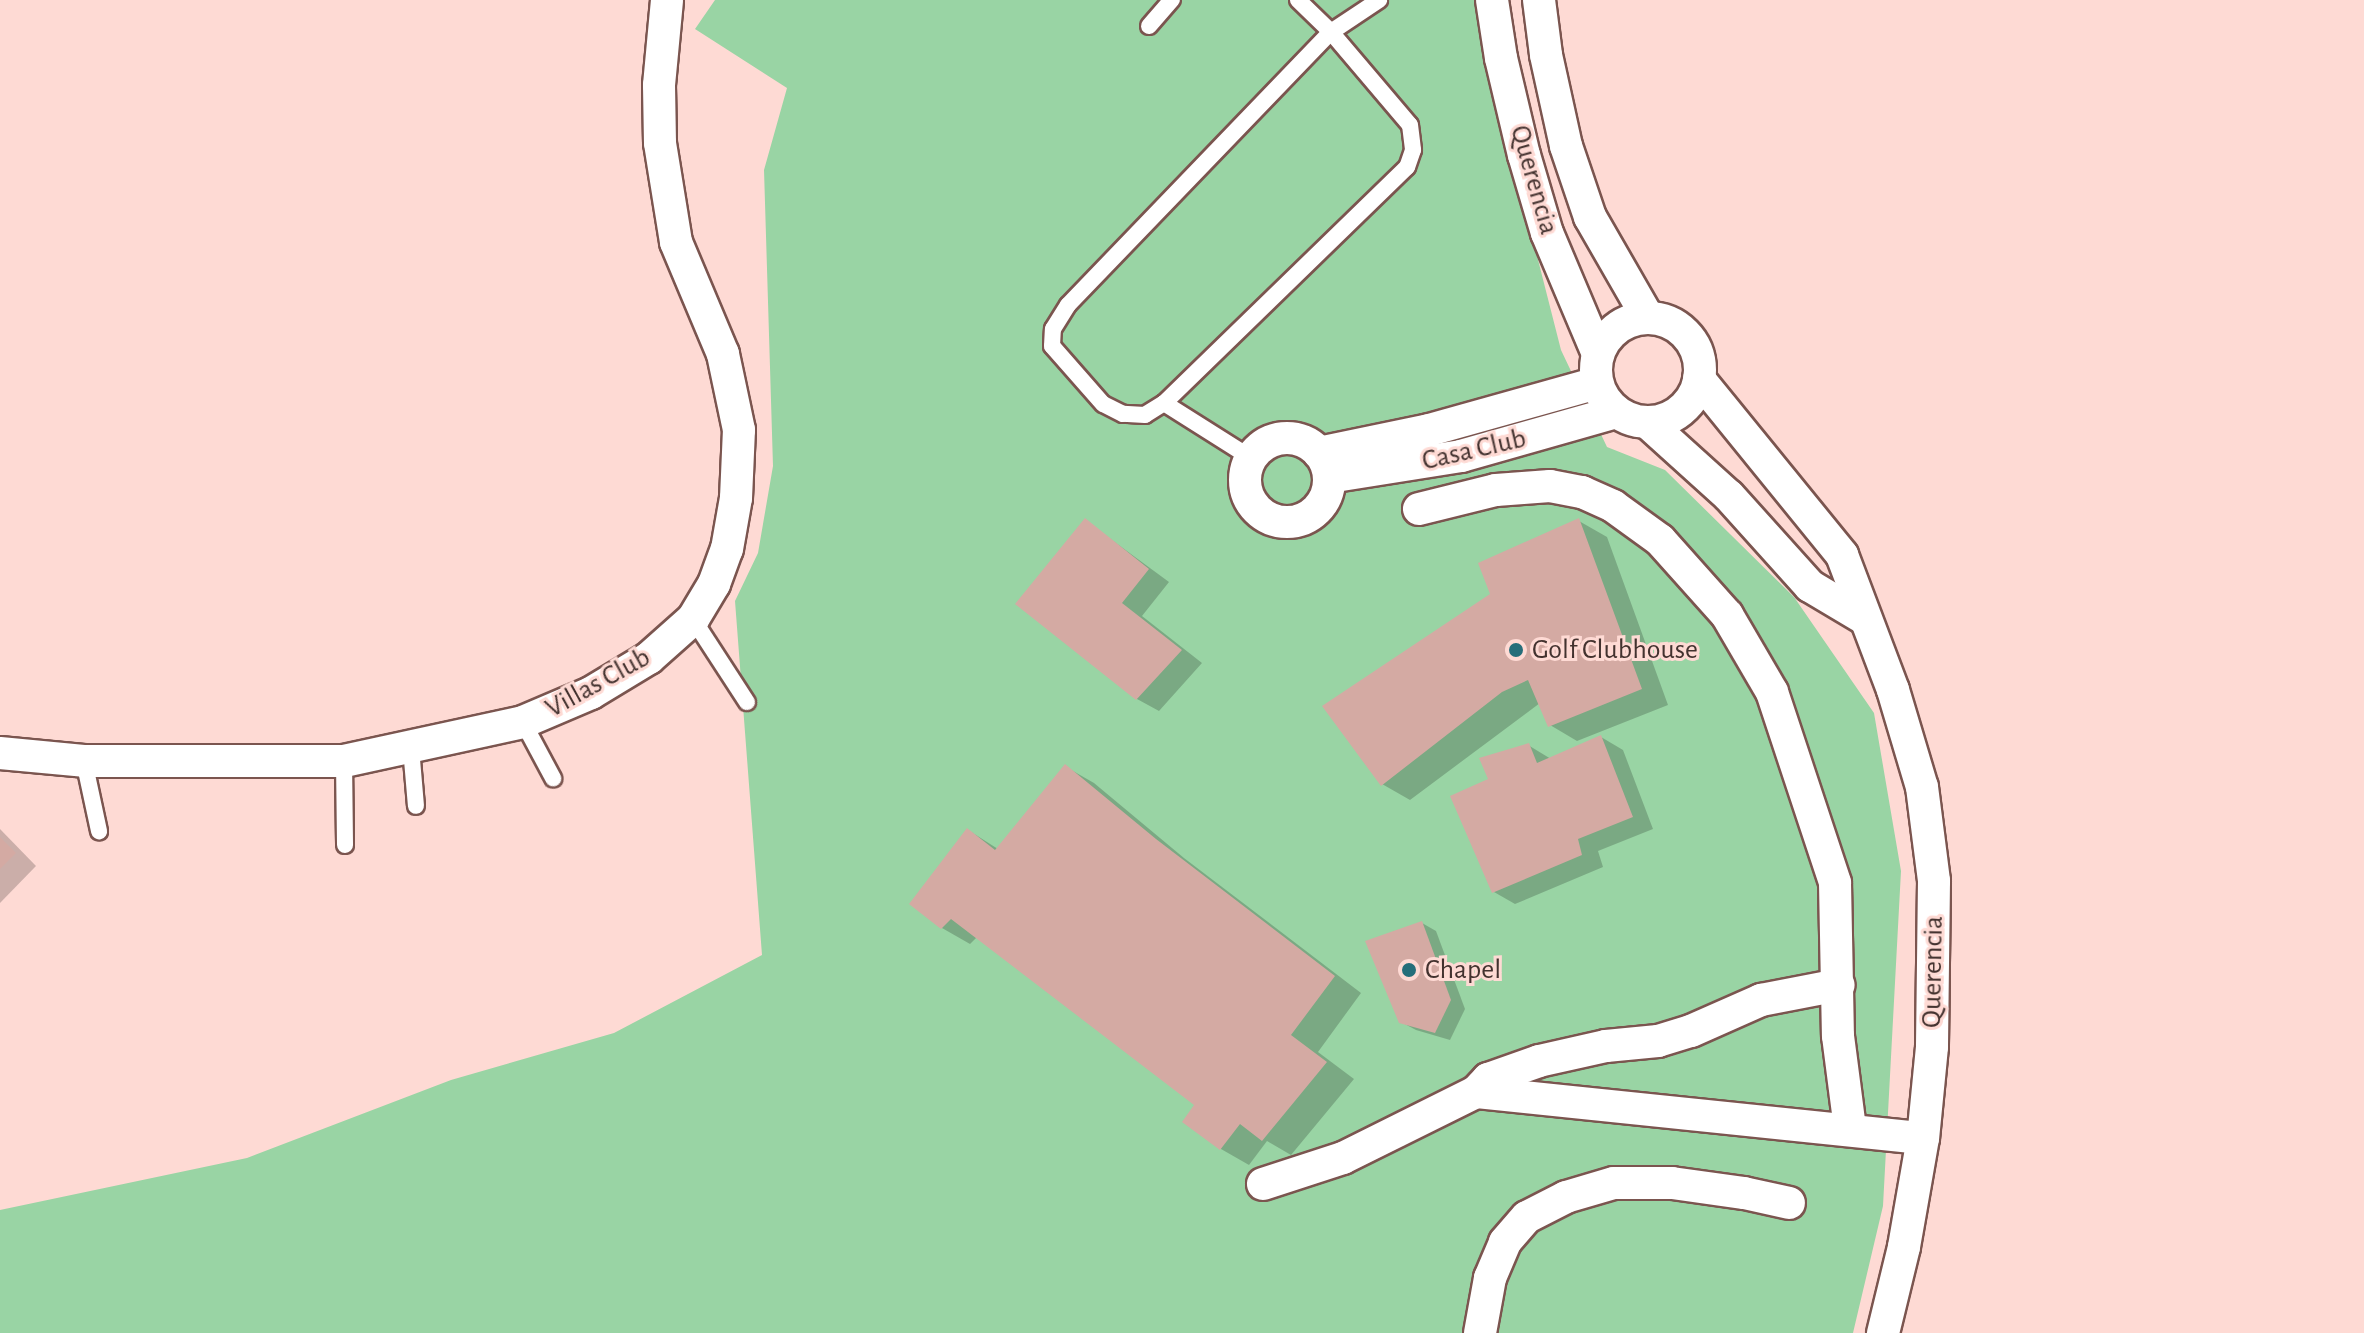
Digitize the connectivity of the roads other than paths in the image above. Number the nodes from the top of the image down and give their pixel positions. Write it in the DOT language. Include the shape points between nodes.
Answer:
graph roads {
  1 [pos="667,0"];
  2 [pos="1172,0"];
  3 [pos="1298,0"];
  4 [pos="1379,0"];
  5 [pos="1492,0"];
  6 [pos="1539,0"];
  7 [pos="1149,26"];
  8 [pos="1331,32"];
  9 [pos="1648,318"];
  10 [pos="1598,369"];
  11 [pos="1699,379"];
  12 [pos="1164,403"];
  13 [pos="1616,412"];
  14 [pos="1647,422"];
  15 [pos="1251,458"];
  16 [pos="1324,465"];
  17 [pos="1419,509"];
  18 [pos="1864,618"];
  19 [pos="693,619"];
  20 [pos="747,702"];
  21 [pos="523,722"];
  22 [pos="411,748"];
  23 [pos="0,753"];
  24 [pos="84,761"];
  25 [pos="344,761"];
  26 [pos="553,778"];
  27 [pos="416,806"];
  28 [pos="99,831"];
  29 [pos="345,845"];
  30 [pos="1839,985"];
  31 [pos="1476,1092"];
  32 [pos="1850,1129"];
  33 [pos="1923,1138"];
  34 [pos="1263,1184"];
  35 [pos="1789,1203"];
  36 [pos="1480,1333"];
  37 [pos="1883,1333"];
  1 -- 19 [label="street, Villas Club" via="660,143 676,242 723,354 739,430 727,549"];
  2 -- 7 [label="lane"];
  3 -- 8 [label="lane"];
  4 -- 8 [label="lane"];
  5 -- 10 [label="street, Querencia" via="1524,155"];
  6 -- 9 [label="street, Querencia" via="1566,146 1585,203"];
  8 -- 12 [label="lane" via="1410,125 1413,150 1407,167"];
  8 -- 12 [label="lane" via="1068,305 1053,329 1052,346 1103,404 1123,414 1145,415"];
  9 -- 10 [label="street" via="1623,324 1607,337"];
  9 -- 11 [label="street" via="1665,320 1692,342"];
  10 -- 13 [label="street" via="1604,399"];
  10 -- 16 [label="street, Casa Club"];
  11 -- 14 [label="street" via="1681,410"];
  11 -- 18 [label="street, Querencia" via="1842,555"];
  12 -- 15 [label="lane"];
  13 -- 14 [label="street"];
  13 -- 16 [label="street, Casa Club" via="1461,456"];
  14 -- 18 [label="street" via="1729,496 1810,586"];
  15 -- 16 [label="street" via="1259,448 1297,439"];
  15 -- 16 [label="street" via="1245,470 1248,497 1254,508 1276,522 1290,523 1314,513 1328,491"];
  17 -- 30 [label="street" via="1496,490 1550,486 1582,492 1636,522 1697,577 1727,615 1772,692 1835,883"];
  18 -- 33 [label="street, Querencia" via="1893,690 1922,787 1934,881 1932,1034"];
  19 -- 20 [label="lane"];
  19 -- 21 [label="street, Villas Club" via="626,672"];
  21 -- 22 [label="street, Villas Club"];
  21 -- 26 [label="lane"];
  22 -- 25 [label="street, Villas Club"];
  22 -- 27 [label="lane"];
  23 -- 24 [label="street, Villas Club"];
  24 -- 25 [label="street, Villas Club"];
  24 -- 28 [label="lane"];
  25 -- 29 [label="lane"];
  30 -- 31 [label="street" via="1761,1000 1658,1041 1539,1061 1488,1079"];
  30 -- 32 [label="street" via="1838,1036"];
  31 -- 32 [label="street"];
  31 -- 34 [label="street" via="1343,1158"];
  32 -- 33 [label="street"];
  33 -- 37 [label="street, Querencia"];
  35 -- 36 [label="street" via="1672,1183 1614,1183 1566,1197 1527,1217 1505,1242 1490,1278"];
}
